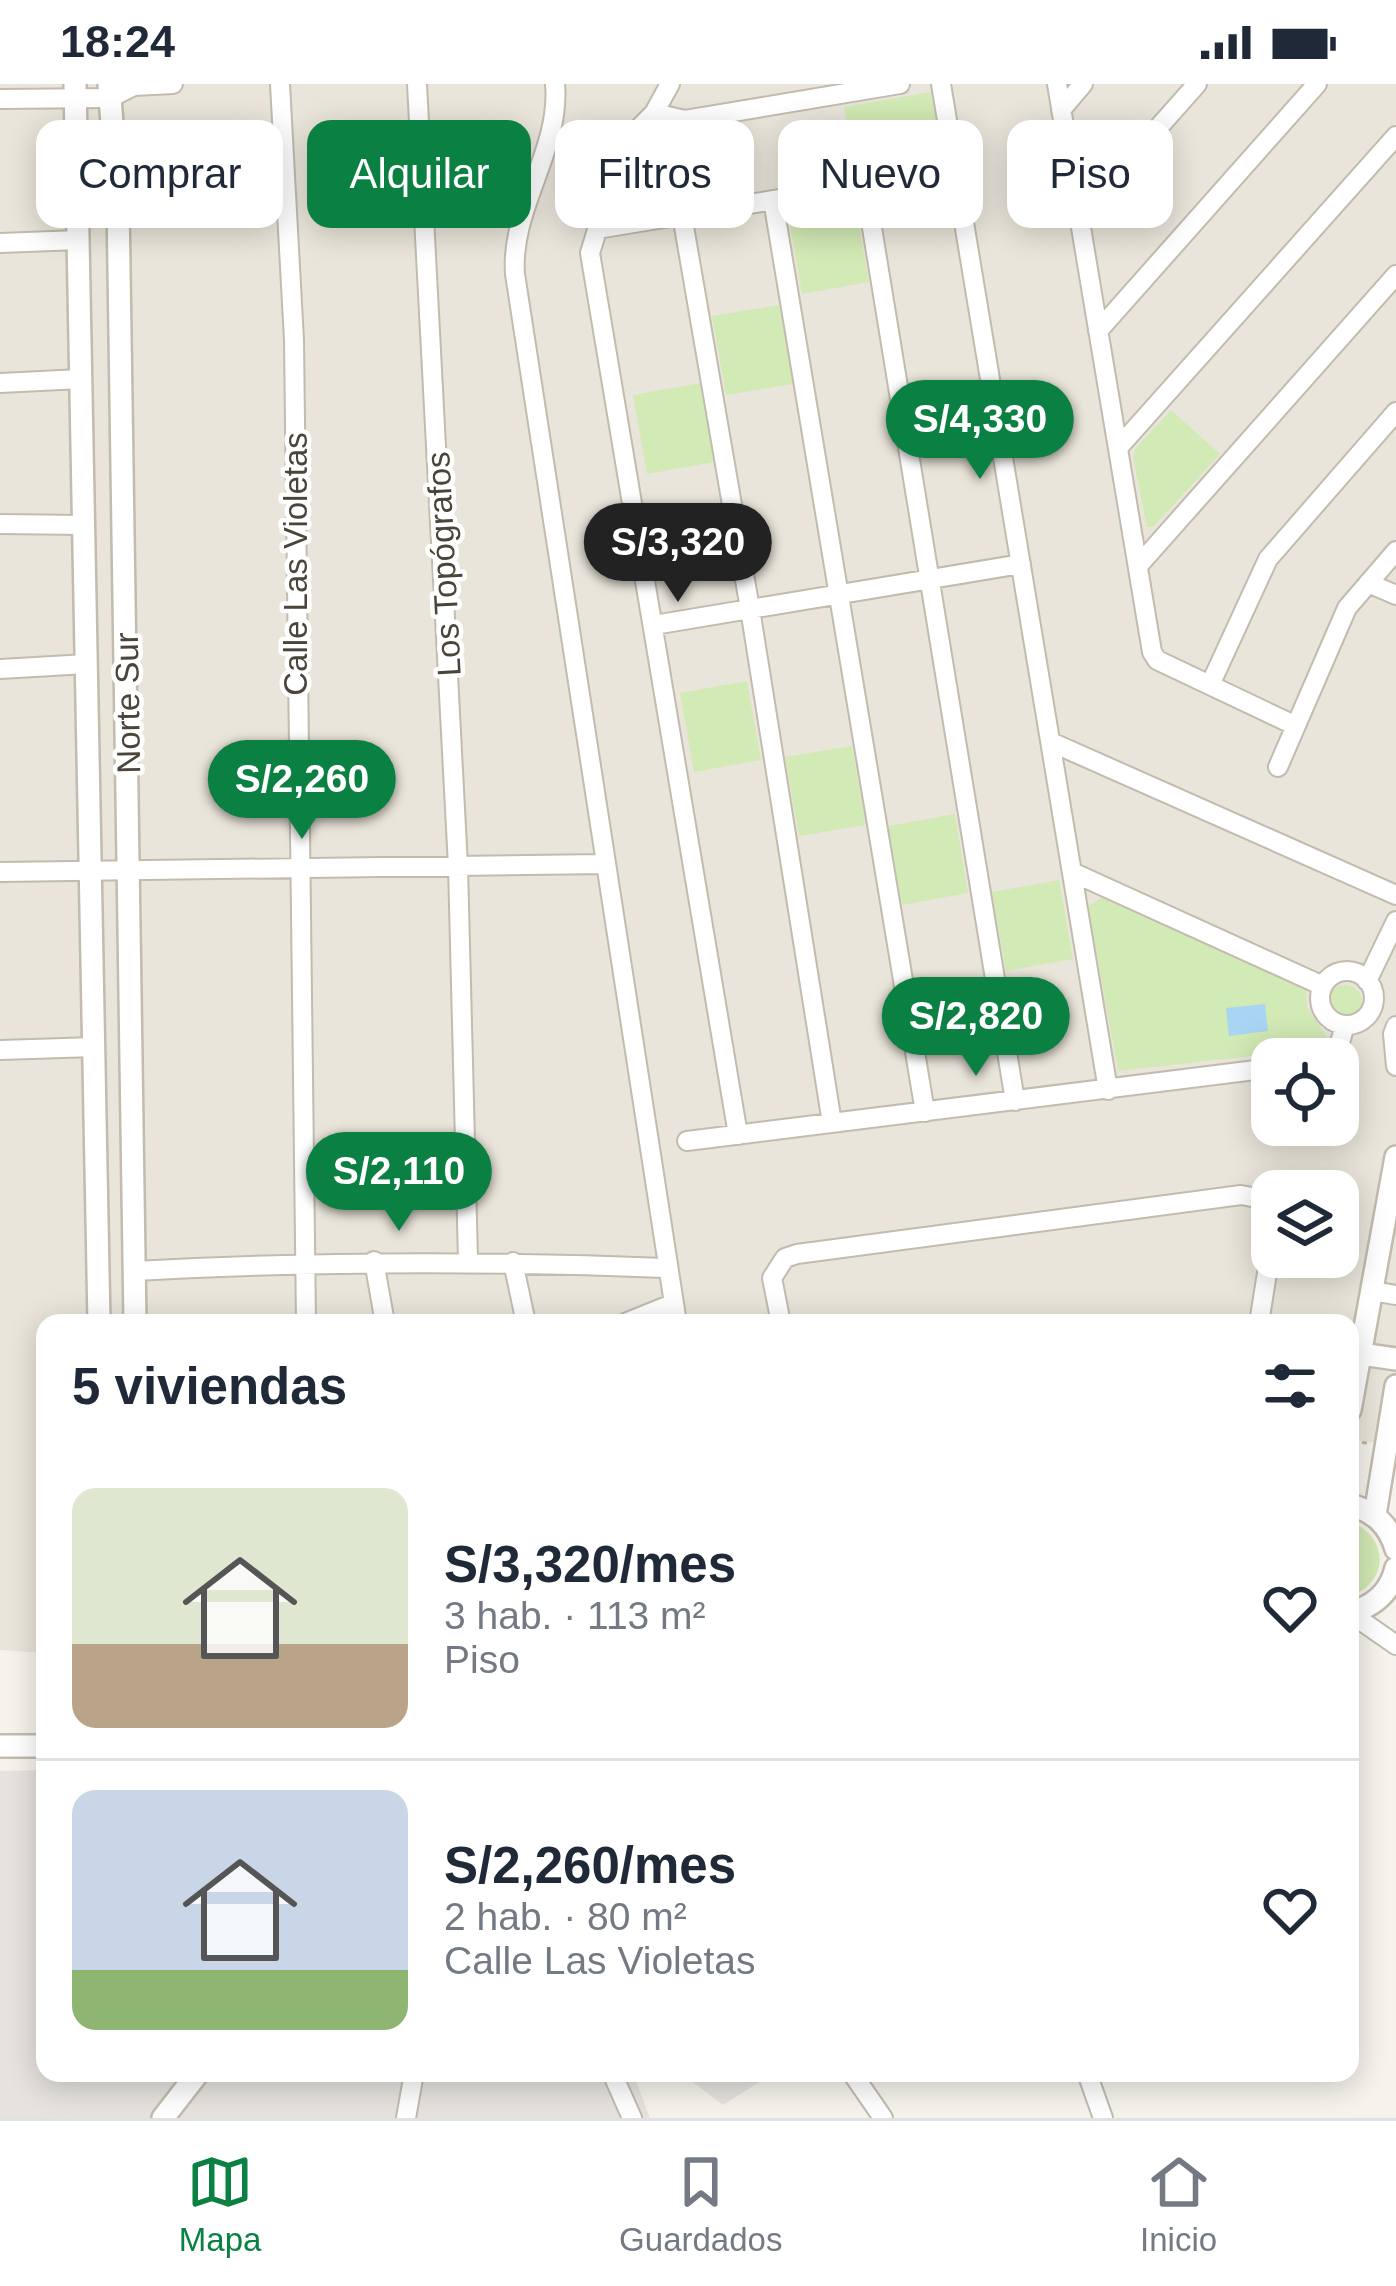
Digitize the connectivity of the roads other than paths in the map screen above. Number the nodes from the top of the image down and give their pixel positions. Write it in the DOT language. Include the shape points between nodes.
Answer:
graph roads {
  1 [pos="173,84"];
  2 [pos="280,84"];
  3 [pos="417,84"];
  4 [pos="555,84"];
  5 [pos="670,84"];
  6 [pos="900,84"];
  7 [pos="941,84"];
  8 [pos="1057,84"];
  9 [pos="1083,84"];
  10 [pos="1197,84"];
  11 [pos="1317,84"];
  12 [pos="132,85"];
  13 [pos="76,91"];
  14 [pos="109,91"];
  15 [pos="0,99"];
  16 [pos="1061,110"];
  17 [pos="654,113"];
  18 [pos="947,120"];
  19 [pos="1063,120"];
  20 [pos="1165,120"];
  21 [pos="1396,136"];
  22 [pos="778,199"];
  23 [pos="773,200"];
  24 [pos="754,203"];
  25 [pos="603,228"];
  26 [pos="684,228"];
  27 [pos="872,228"];
  28 [pos="966,228"];
  29 [pos="1081,228"];
  30 [pos="597,229"];
  31 [pos="79,240"];
  32 [pos="0,243"];
  33 [pos="1396,275"];
  34 [pos="1098,332"];
  35 [pos="81,380"];
  36 [pos="0,383"];
  37 [pos="1396,412"];
  38 [pos="1118,448"];
  39 [pos="0,524"];
  40 [pos="83,524"];
  41 [pos="1396,551"];
  42 [pos="1021,564"];
  43 [pos="1138,566"];
  44 [pos="928,580"];
  45 [pos="1368,583"];
  46 [pos="839,594"];
  47 [pos="1396,596"];
  48 [pos="750,609"];
  49 [pos="654,625"];
  50 [pos="87,664"];
  51 [pos="0,669"];
  52 [pos="1210,685"];
  53 [pos="1294,725"];
  54 [pos="1051,742"];
  55 [pos="1277,766"];
  56 [pos="604,864"];
  57 [pos="458,866"];
  58 [pos="298,869"];
  59 [pos="0,872"];
  60 [pos="93,872"];
  61 [pos="130,872"];
  62 [pos="1072,872"];
  63 [pos="1396,895"];
  64 [pos="1396,922"];
  65 [pos="1323,986"];
  66 [pos="1378,992"];
  67 [pos="1353,1023"];
  68 [pos="1394,1030"];
  69 [pos="1345,1038"];
  70 [pos="95,1047"];
  71 [pos="0,1050"];
  72 [pos="1396,1066"];
  73 [pos="1251,1071"];
  74 [pos="1108,1090"];
  75 [pos="1015,1101"];
  76 [pos="925,1112"];
  77 [pos="832,1123"];
  78 [pos="738,1135"];
  79 [pos="686,1141"];
  80 [pos="1396,1157"];
  81 [pos="1251,1197"];
  82 [pos="468,1260"];
  83 [pos="302,1261"];
  84 [pos="374,1261"];
  85 [pos="513,1262"];
  86 [pos="665,1268"];
  87 [pos="134,1271"];
  88 [pos="1266,1278"];
  89 [pos="1372,1291"];
  90 [pos="1396,1295"];
  91 [pos="674,1313"];
  92 [pos="99,1314"];
  93 [pos="135,1314"];
  94 [pos="305,1314"];
  95 [pos="383,1314"];
  96 [pos="524,1314"];
  97 [pos="779,1314"];
  98 [pos="1260,1314"];
  99 [pos="1361,1354"];
  100 [pos="1396,1359"];
  101 [pos="1359,1364"];
  102 [pos="1396,1386"];
  103 [pos="1359,1509"];
  104 [pos="1375,1515"];
  105 [pos="1396,1549"];
  106 [pos="1396,1568"];
  107 [pos="1359,1609"];
  108 [pos="1359,1619"];
  109 [pos="1396,1645"];
  110 [pos="0,1746"];
  111 [pos="36,1746"];
  112 [pos="191,2082"];
  113 [pos="412,2082"];
  114 [pos="616,2082"];
  115 [pos="858,2082"];
  116 [pos="1091,2082"];
  117 [pos="163,2118"];
  118 [pos="406,2118"];
  119 [pos="632,2118"];
  120 [pos="883,2118"];
  121 [pos="1103,2118"];
  1 -- 12 [label="street"];
  2 -- 58 [label="street, Calle Las Violetas" via="294,340"];
  3 -- 57 [label="street, Los Topógrafos"];
  4 -- 56 [label="street" via="554,121 513,251"];
  5 -- 17 [label="street"];
  6 -- 17 [label="street" via="685,120"];
  7 -- 18 [label="street"];
  8 -- 16 [label="street"];
  9 -- 16 [label="street"];
  10 -- 20 [label="street"];
  11 -- 34 [label="street"];
  12 -- 14 [label="street"];
  13 -- 14 [label="street"];
  13 -- 15 [label="street"];
  13 -- 31 [label="street, Norte Sur"];
  14 -- 61 [label="street, Norte Sur"];
  16 -- 19 [label="street"];
  17 -- 30 [label="street" via="629,139"];
  21 -- 38 [label="street"];
  22 -- 23 [label="street"];
  23 -- 24 [label="street"];
  23 -- 46 [label="street"];
  25 -- 30 [label="street"];
  26 -- 48 [label="street"];
  27 -- 44 [label="street"];
  28 -- 42 [label="street"];
  29 -- 34 [label="street"];
  30 -- 49 [label="street" via="590,253"];
  31 -- 32 [label="street"];
  31 -- 35 [label="street, Norte Sur"];
  33 -- 43 [label="street"];
  34 -- 38 [label="street"];
  35 -- 36 [label="street"];
  35 -- 40 [label="street, Norte Sur"];
  37 -- 52 [label="street" via="1268,559"];
  38 -- 43 [label="street"];
  39 -- 40 [label="street"];
  40 -- 50 [label="street, Norte Sur"];
  41 -- 45 [label="street"];
  42 -- 44 [label="street"];
  42 -- 54 [label="street"];
  43 -- 52 [label="street" via="1152,652"];
  44 -- 46 [label="street"];
  44 -- 75 [label="street"];
  45 -- 47 [label="street"];
  45 -- 53 [label="street" via="1347,608"];
  46 -- 48 [label="street"];
  46 -- 76 [label="street"];
  48 -- 49 [label="street"];
  48 -- 77 [label="street"];
  49 -- 78 [label="street"];
  50 -- 51 [label="street"];
  50 -- 60 [label="street, Norte Sur"];
  52 -- 53 [label="street"];
  53 -- 55 [label="street"];
  54 -- 62 [label="street"];
  54 -- 63 [label="street"];
  56 -- 57 [label="street"];
  56 -- 86 [label="street"];
  57 -- 58 [label="street"];
  57 -- 82 [label="street, Los Topógrafos"];
  58 -- 61 [label="street"];
  58 -- 83 [label="street, Calle Las Violetas"];
  59 -- 60 [label="street"];
  60 -- 61 [label="street"];
  60 -- 70 [label="street, Norte Sur"];
  61 -- 87 [label="street, Norte Sur"];
  62 -- 65 [label="street"];
  62 -- 74 [label="street"];
  64 -- 66 [label="street"];
  65 -- 66 [label="street" via="1343,972"];
  65 -- 67 [label="street" via="1323,1011"];
  66 -- 67 [label="street"];
  67 -- 68 [label="street"];
  67 -- 69 [label="street"];
  68 -- 72 [label="street"];
  70 -- 71 [label="street"];
  70 -- 92 [label="street, Norte Sur"];
  73 -- 74 [label="street"];
  74 -- 75 [label="street"];
  75 -- 76 [label="street"];
  76 -- 77 [label="street"];
  77 -- 78 [label="street"];
  78 -- 79 [label="street"];
  80 -- 89 [label="street"];
  81 -- 97 [label="street" via="797,1254 784,1258 772,1278"];
  82 -- 84 [label="street"];
  82 -- 85 [label="street"];
  83 -- 84 [label="street"];
  83 -- 87 [label="street"];
  83 -- 94 [label="street, Calle Las Violetas"];
  84 -- 95 [label="street"];
  85 -- 86 [label="street"];
  85 -- 96 [label="street"];
  86 -- 91 [label="street"];
  87 -- 93 [label="street, Norte Sur"];
  88 -- 98 [label="street"];
  89 -- 90 [label="street"];
  89 -- 99 [label="street"];
  99 -- 100 [label="street"];
  99 -- 101 [label="street"];
  102 -- 104 [label="street"];
  103 -- 104 [label="street"];
  104 -- 105 [label="street"];
  106 -- 107 [label="street" via="1386,1592"];
  108 -- 109 [label="street"];
  110 -- 111 [label="street"];
  112 -- 117 [label="street"];
  113 -- 118 [label="street"];
  114 -- 119 [label="street"];
  115 -- 120 [label="street"];
  116 -- 121 [label="street"];
}
